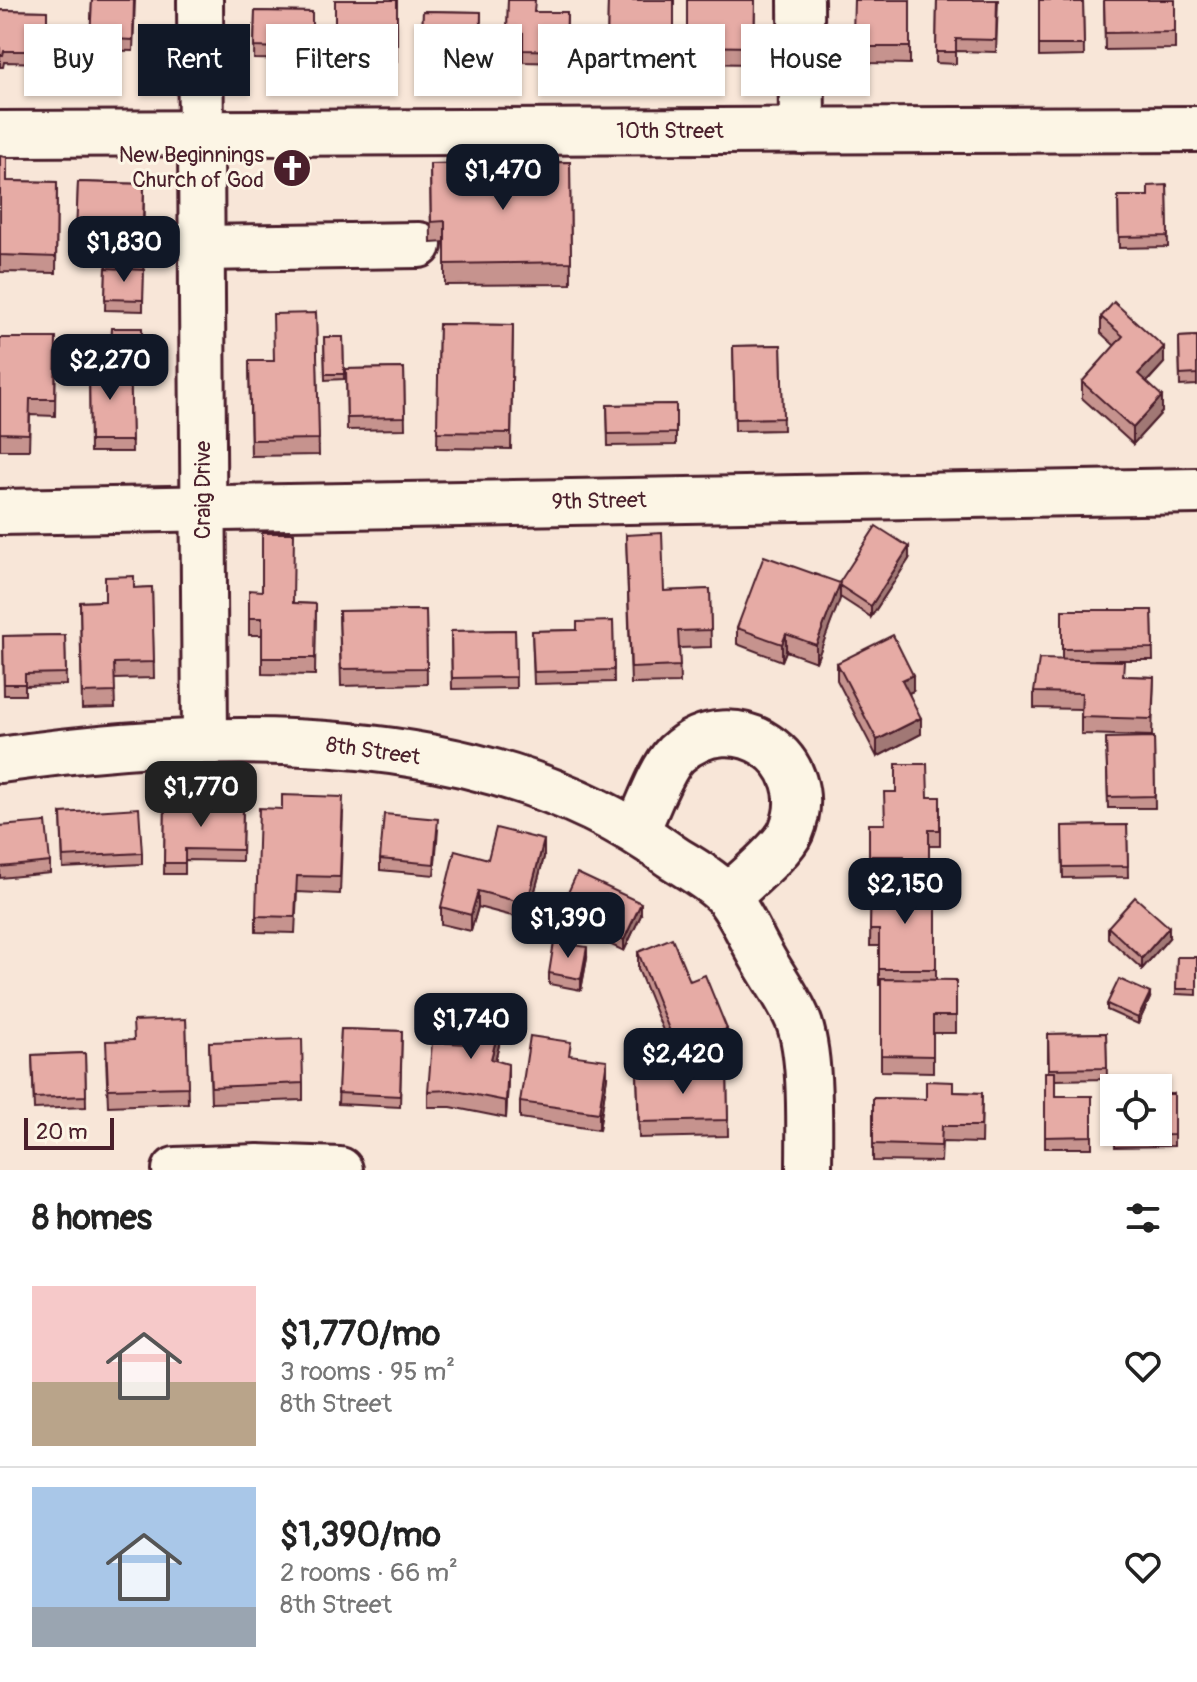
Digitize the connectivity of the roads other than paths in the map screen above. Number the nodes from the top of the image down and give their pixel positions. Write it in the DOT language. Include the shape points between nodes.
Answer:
graph roads {
  1 [pos="200,0"];
  2 [pos="801,0"];
  3 [pos="1197,129"];
  4 [pos="802,131"];
  5 [pos="201,133"];
  6 [pos="0,134"];
  7 [pos="419,245"];
  8 [pos="201,248"];
  9 [pos="1197,491"];
  10 [pos="203,508"];
  11 [pos="0,512"];
  12 [pos="205,739"];
  13 [pos="0,760"];
  14 [pos="637,830"];
  15 [pos="728,897"];
  16 [pos="175,1170"];
  17 [pos="340,1170"];
  18 [pos="809,1170"];
  1 -- 5 [label="street, Craig Drive"];
  2 -- 4 [label="street"];
  3 -- 4 [label="street, 10th Street"];
  4 -- 5 [label="street, 10th Street"];
  5 -- 6 [label="street, 10th Street"];
  5 -- 8 [label="street, Craig Drive"];
  7 -- 8 [label="street"];
  8 -- 10 [label="street, Craig Drive"];
  9 -- 10 [label="street, 9th Street"];
  10 -- 11 [label="street, 9th Street"];
  10 -- 12 [label="street, Craig Drive"];
  12 -- 13 [label="street, 8th Street"];
  12 -- 14 [label="street, 8th Street" via="315,743 441,761 507,775"];
  14 -- 15 [label="street, 8th Street"];
  14 -- 15 [label="street" via="673,757 694,739 728,731 767,745 795,781 797,809 790,834"];
  15 -- 18 [label="street" via="799,1022 809,1092"];
  16 -- 17 [label="street"];
}
